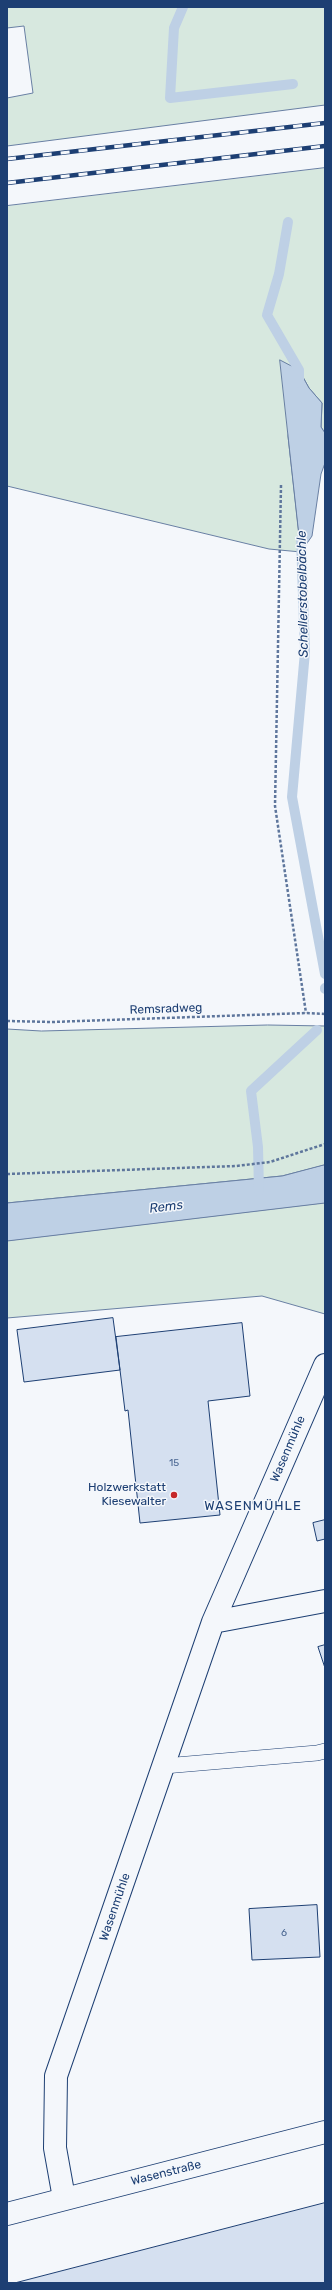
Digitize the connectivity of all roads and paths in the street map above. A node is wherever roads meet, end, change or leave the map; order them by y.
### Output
1 (281, 485) dead end
2 (306, 1013) junction
3 (325, 1014) edge
4 (7, 1021) edge
5 (325, 1144) edge
6 (7, 1174) edge
7 (325, 1365) edge
8 (325, 1601) edge
9 (213, 1622) junction
10 (325, 1751) edge
11 (164, 1766) junction
12 (325, 2132) edge
13 (64, 2198) junction
14 (7, 2214) edge

1 - 2 path
2 - 3 path, Remsradweg
2 - 4 path, Remsradweg
5 - 6 path
7 - 9 street, Wasenmühle
8 - 9 street
9 - 11 street, Wasenmühle
10 - 11 lane
11 - 13 street, Wasenmühle
12 - 13 street, Wasenstraße
13 - 14 street, Wasenstraße

